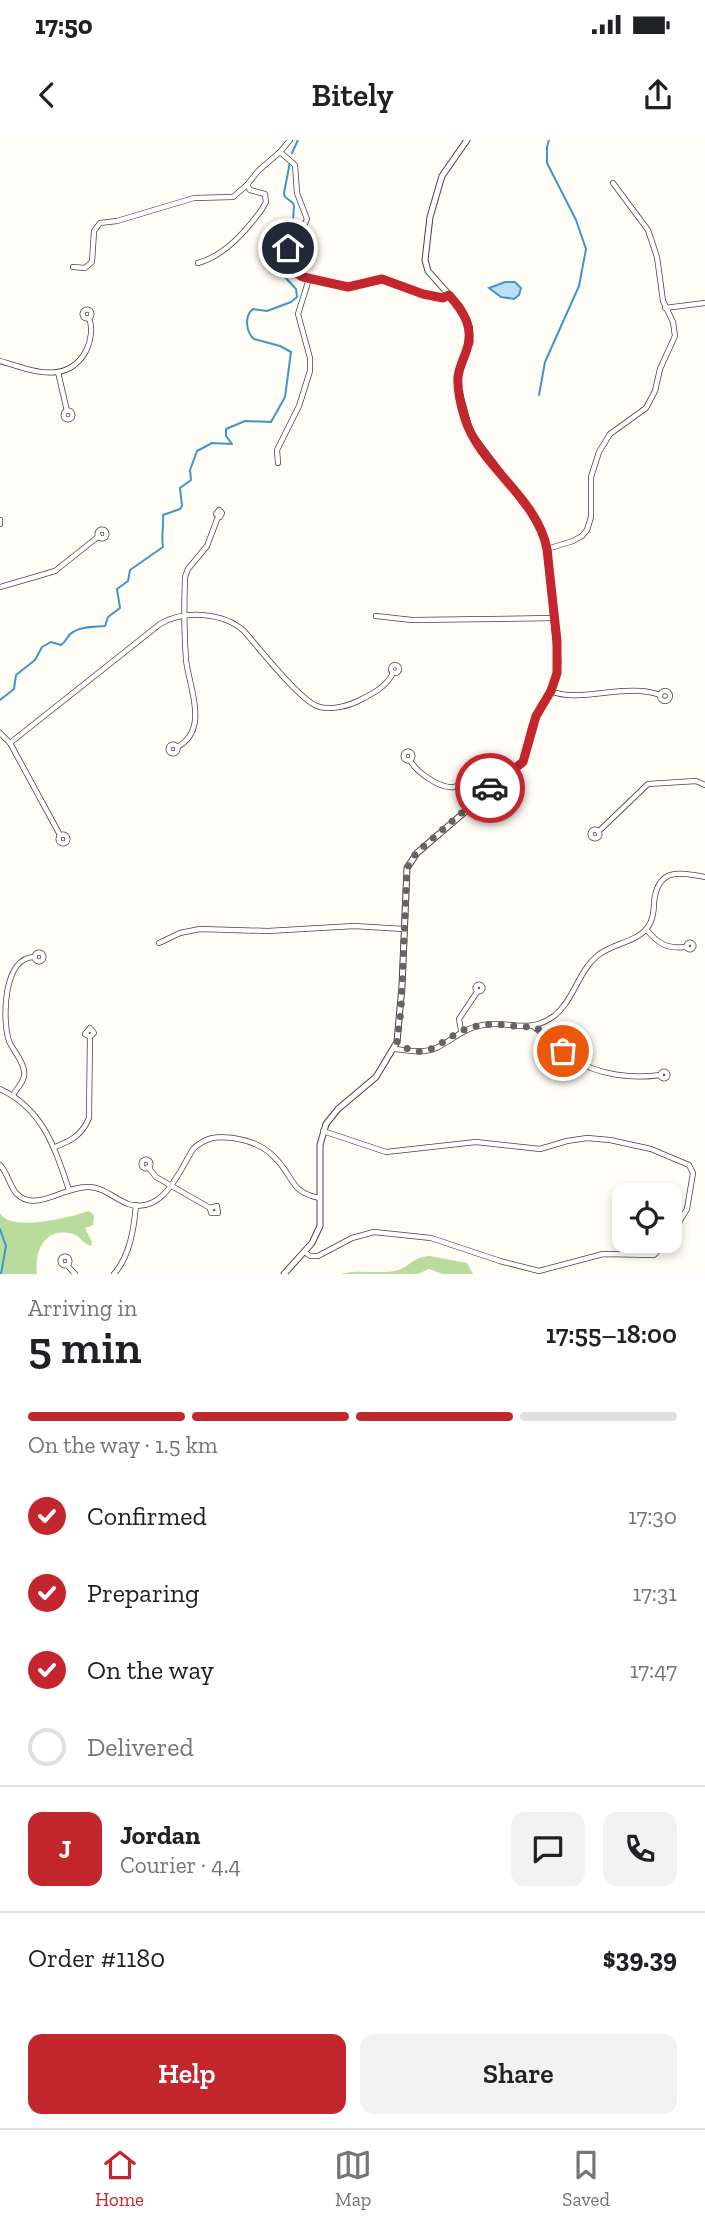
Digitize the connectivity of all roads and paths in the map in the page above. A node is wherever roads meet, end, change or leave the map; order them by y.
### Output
1 (290, 140) edge
2 (467, 140) edge
3 (280, 152) junction
4 (613, 183) dead end
5 (247, 185) junction
6 (198, 263) dead end
7 (73, 267) dead end
8 (309, 279) junction
9 (449, 295) junction
10 (705, 303) edge
11 (665, 308) junction
12 (89, 318) dead end
13 (0, 361) edge
14 (58, 372) junction
15 (67, 411) dead end
16 (278, 463) dead end
17 (218, 517) dead end
18 (99, 536) dead end
19 (547, 549) junction
20 (0, 587) edge
21 (376, 616) dead end
22 (185, 617) junction
23 (555, 618) junction
24 (393, 673) dead end
25 (551, 691) junction
26 (660, 695) dead end
27 (0, 733) edge
28 (10, 743) junction
29 (177, 747) dead end
30 (410, 761) dead end
31 (705, 785) edge
32 (489, 789) junction
33 (598, 832) dead end
34 (60, 835) dead end
35 (705, 877) edge
36 (404, 929) junction
37 (646, 929) junction
38 (159, 943) dead end
39 (686, 947) dead end
40 (35, 957) dead end
41 (477, 992) dead end
42 (534, 1027) junction
43 (461, 1031) junction
44 (90, 1037) dead end
45 (397, 1042) junction
46 (394, 1049) junction
47 (407, 1050) junction
48 (661, 1075) dead end
49 (0, 1089) edge
50 (13, 1095) junction
51 (323, 1131) junction
52 (55, 1147) junction
53 (0, 1165) edge
54 (148, 1167) dead end
55 (172, 1186) junction
56 (69, 1190) junction
57 (321, 1195) junction
58 (136, 1205) junction
59 (210, 1208) dead end
60 (682, 1217) edge
61 (305, 1252) junction
62 (656, 1253) edge
63 (67, 1265) dead end
64 (116, 1273) edge
65 (75, 1274) edge
66 (284, 1274) edge

1 - 3 street
2 - 9 street
3 - 5 street
3 - 8 street
4 - 11 street
5 - 6 street
5 - 7 street
8 - 9 street
8 - 16 street
9 - 19 street
10 - 11 street
11 - 19 street
12 - 14 street
13 - 14 street
14 - 15 street
17 - 22 street
18 - 20 street
19 - 23 street
21 - 23 street
22 - 24 street
22 - 28 street
22 - 29 street
23 - 25 street
25 - 26 street
25 - 32 street
27 - 28 street
28 - 34 street
30 - 32 street
31 - 33 street
32 - 36 street
35 - 37 street
36 - 38 street
36 - 45 street
37 - 39 street
37 - 42 street
40 - 50 street
41 - 43 street
42 - 43 street
42 - 48 street
43 - 47 street
44 - 52 street
45 - 46 street
45 - 47 street
46 - 47 street
46 - 51 street
49 - 50 street
50 - 52 street
51 - 57 street
51 - 60 street
52 - 56 street
53 - 56 street
54 - 55 street
55 - 57 street
55 - 58 street
55 - 59 street
56 - 58 street
57 - 61 street
58 - 64 street
61 - 62 street
61 - 66 street
63 - 65 street

